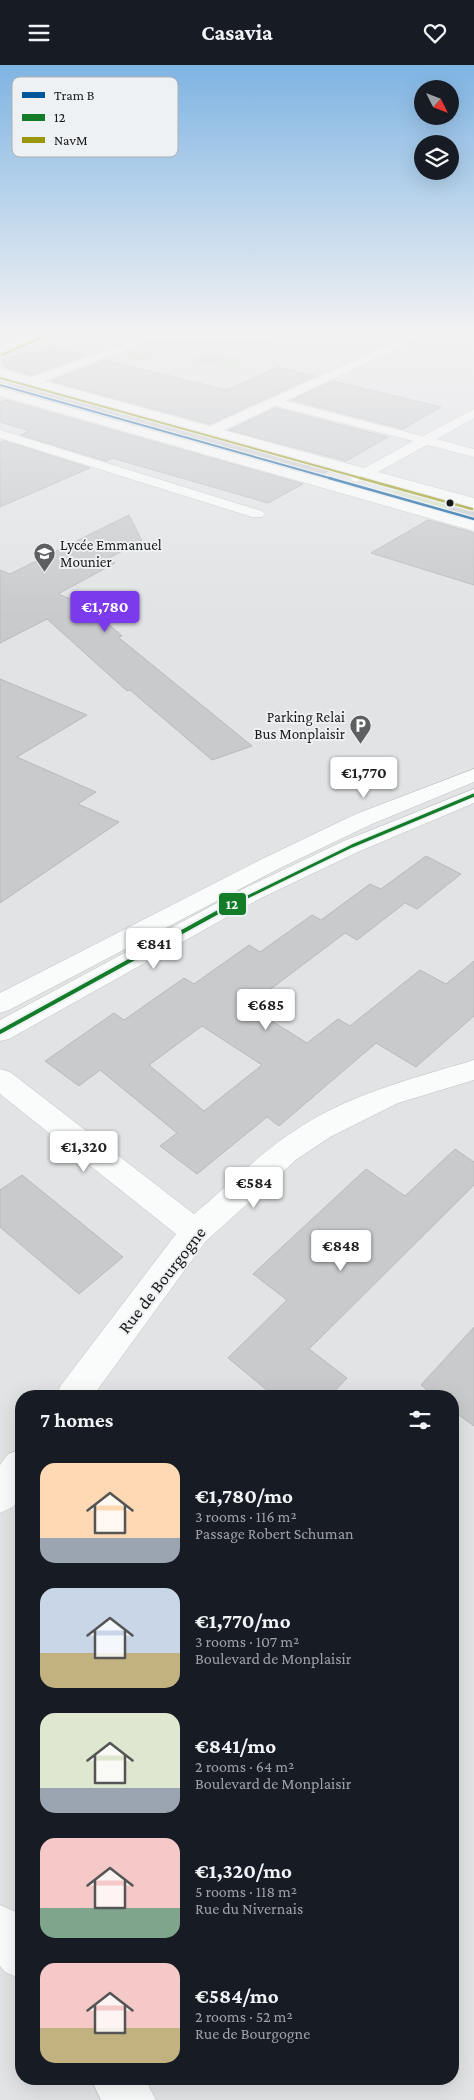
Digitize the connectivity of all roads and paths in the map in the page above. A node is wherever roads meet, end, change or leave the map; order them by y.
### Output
1 (121, 427) edge
2 (201, 427) edge
3 (218, 427) edge
4 (371, 427) edge
5 (450, 427) edge
6 (212, 430) junction
7 (0, 434) edge
8 (425, 441) junction
9 (474, 453) edge
10 (367, 473) junction
11 (338, 489) junction
12 (474, 503) edge
13 (257, 514) dead end
14 (474, 526) edge
15 (474, 775) edge
16 (474, 795) edge
17 (0, 1004) edge
18 (0, 1032) edge
19 (474, 1070) edge
20 (0, 1079) edge
21 (195, 1232) junction
22 (78, 1390) edge
23 (15, 1475) edge
24 (0, 1495) edge
25 (0, 1928) edge
26 (15, 1948) edge
27 (120, 2085) edge
28 (131, 2100) edge

1 - 11 street
2 - 6 street
3 - 6 street
4 - 8 street
5 - 8 street
6 - 10 street
7 - 13 street
8 - 9 street
8 - 10 street
10 - 11 street
10 - 12 street
11 - 14 street
15 - 17 street
16 - 18 street
19 - 21 street, Rue de Bourgogne
20 - 21 street
21 - 22 street, Rue de Bourgogne
23 - 24 street
25 - 26 street
27 - 28 street

